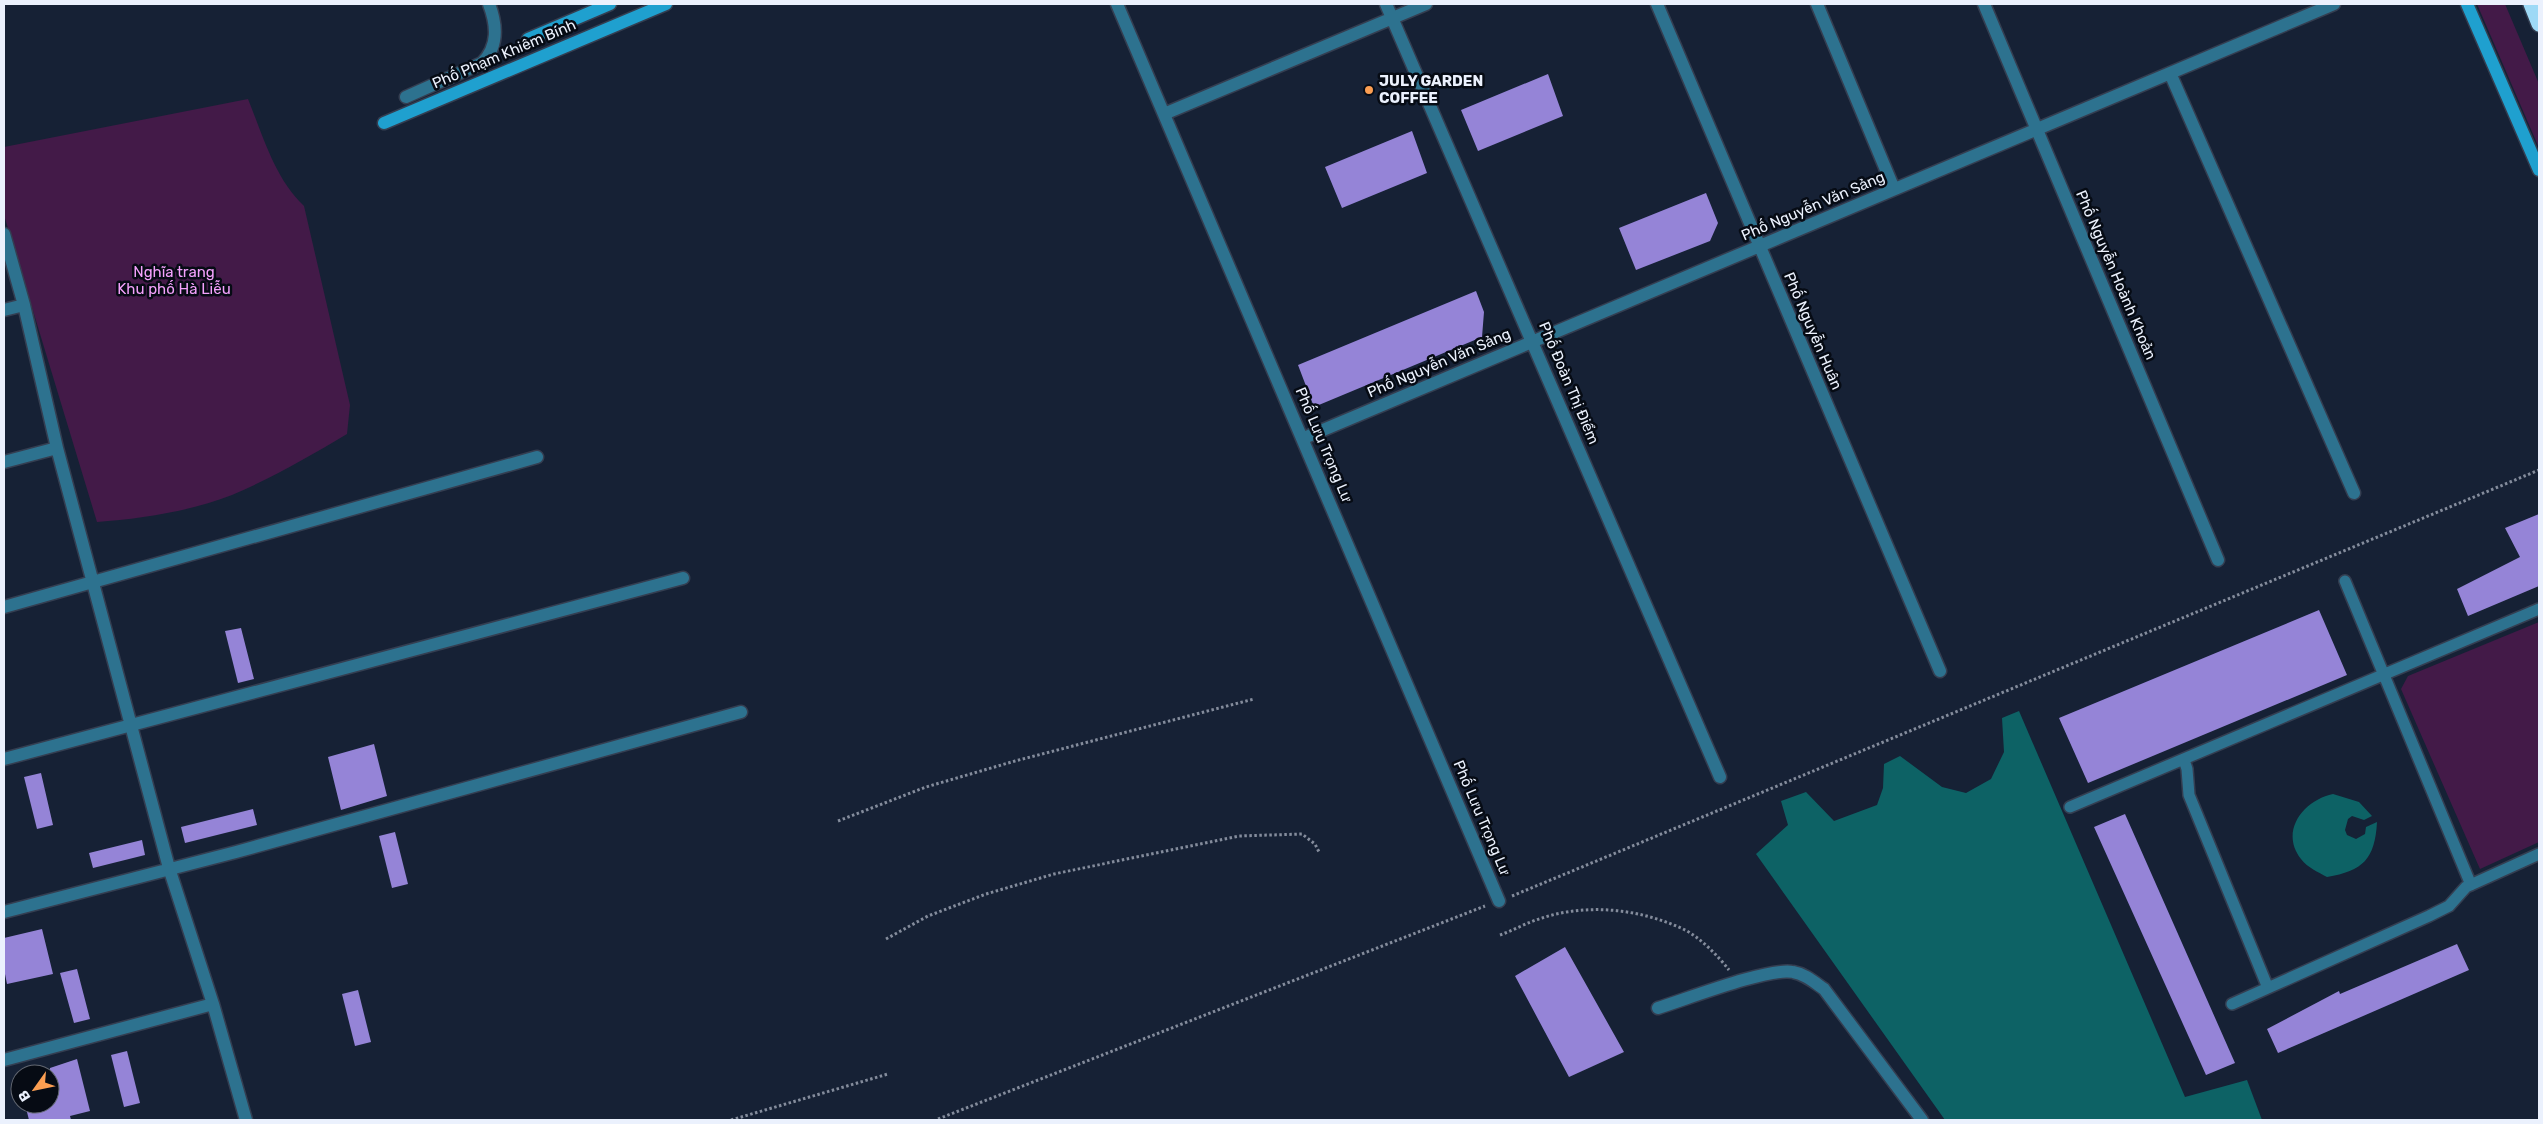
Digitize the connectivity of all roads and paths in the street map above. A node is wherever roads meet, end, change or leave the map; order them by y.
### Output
1 (489, 4) edge
2 (610, 4) edge
3 (666, 4) edge
4 (1117, 4) edge
5 (1386, 4) edge
6 (1426, 4) edge
7 (1657, 4) edge
8 (1816, 4) edge
9 (1984, 4) edge
10 (2334, 4) edge
11 (2467, 4) edge
12 (2531, 4) edge
13 (1392, 18) junction
14 (2539, 24) edge
15 (528, 39) dead end
16 (2170, 73) junction
17 (406, 97) dead end
18 (1164, 114) junction
19 (384, 122) dead end
20 (2037, 129) junction
21 (2539, 170) edge
22 (1894, 189) junction
23 (4, 234) edge
24 (1759, 246) junction
25 (24, 305) junction
26 (4, 310) edge
27 (1533, 341) junction
28 (1304, 438) junction
29 (57, 448) junction
30 (537, 457) dead end
31 (4, 462) edge
32 (2539, 470) edge
33 (2354, 493) dead end
34 (2218, 560) dead end
35 (683, 578) dead end
36 (2345, 580) dead end
37 (92, 582) junction
38 (4, 606) edge
39 (2539, 609) edge
40 (1940, 671) dead end
41 (2384, 675) junction
42 (1254, 699) dead end
43 (741, 712) dead end
44 (130, 725) junction
45 (4, 759) edge
46 (2184, 760) junction
47 (1720, 776) dead end
48 (2070, 807) dead end
49 (838, 821) dead end
50 (1319, 852) dead end
51 (2539, 854) edge
52 (169, 868) junction
53 (2471, 884) junction
54 (1499, 901) junction
55 (4, 912) edge
56 (1500, 936) dead end
57 (886, 939) dead end
58 (1738, 983) junction
59 (2268, 988) junction
60 (213, 1004) junction
61 (2232, 1004) dead end
62 (1658, 1008) dead end
63 (4, 1060) edge
64 (888, 1074) dead end
65 (938, 1119) edge
66 (246, 1120) edge
67 (731, 1120) edge
68 (1922, 1120) edge

1 - 17 street
2 - 15 street, Phố Phạm Khiêm Bính
3 - 19 street, Phố Phạm Khiêm Bính
4 - 18 street, Phố Lưu Trọng Lư
5 - 13 street, Phố Đoàn Thị Điểm
6 - 13 street
7 - 24 street, Phố Nguyễn Huân
8 - 22 street
9 - 20 street, Phố Nguyễn Hoành Khoản
10 - 16 street, Phố Nguyễn Văn Sảng
11 - 21 street
12 - 14 highway
13 - 18 street
13 - 27 street, Phố Đoàn Thị Điểm
16 - 20 street, Phố Nguyễn Văn Sảng
16 - 33 street
18 - 28 street, Phố Lưu Trọng Lư
20 - 22 street, Phố Nguyễn Văn Sảng
20 - 34 street, Phố Nguyễn Hoành Khoản
22 - 24 street, Phố Nguyễn Văn Sảng
23 - 25 street
24 - 27 street, Phố Nguyễn Văn Sảng
24 - 40 street, Phố Nguyễn Huân
25 - 26 street
25 - 29 street
27 - 28 street, Phố Nguyễn Văn Sảng
27 - 47 street, Phố Đoàn Thị Điểm
28 - 54 street, Phố Lưu Trọng Lư
29 - 31 street
29 - 37 street
30 - 37 street
32 - 54 path
35 - 44 street
36 - 41 lane
37 - 38 street
37 - 44 street
39 - 41 lane
41 - 46 lane
41 - 53 lane
42 - 49 path
43 - 52 street
44 - 45 street
44 - 52 street
46 - 48 lane
46 - 59 lane
50 - 57 path
51 - 53 lane
52 - 55 street
52 - 60 street
53 - 59 lane
54 - 65 path
56 - 58 path
58 - 62 street
58 - 68 street
59 - 61 lane
60 - 63 street
60 - 66 street
64 - 67 path

